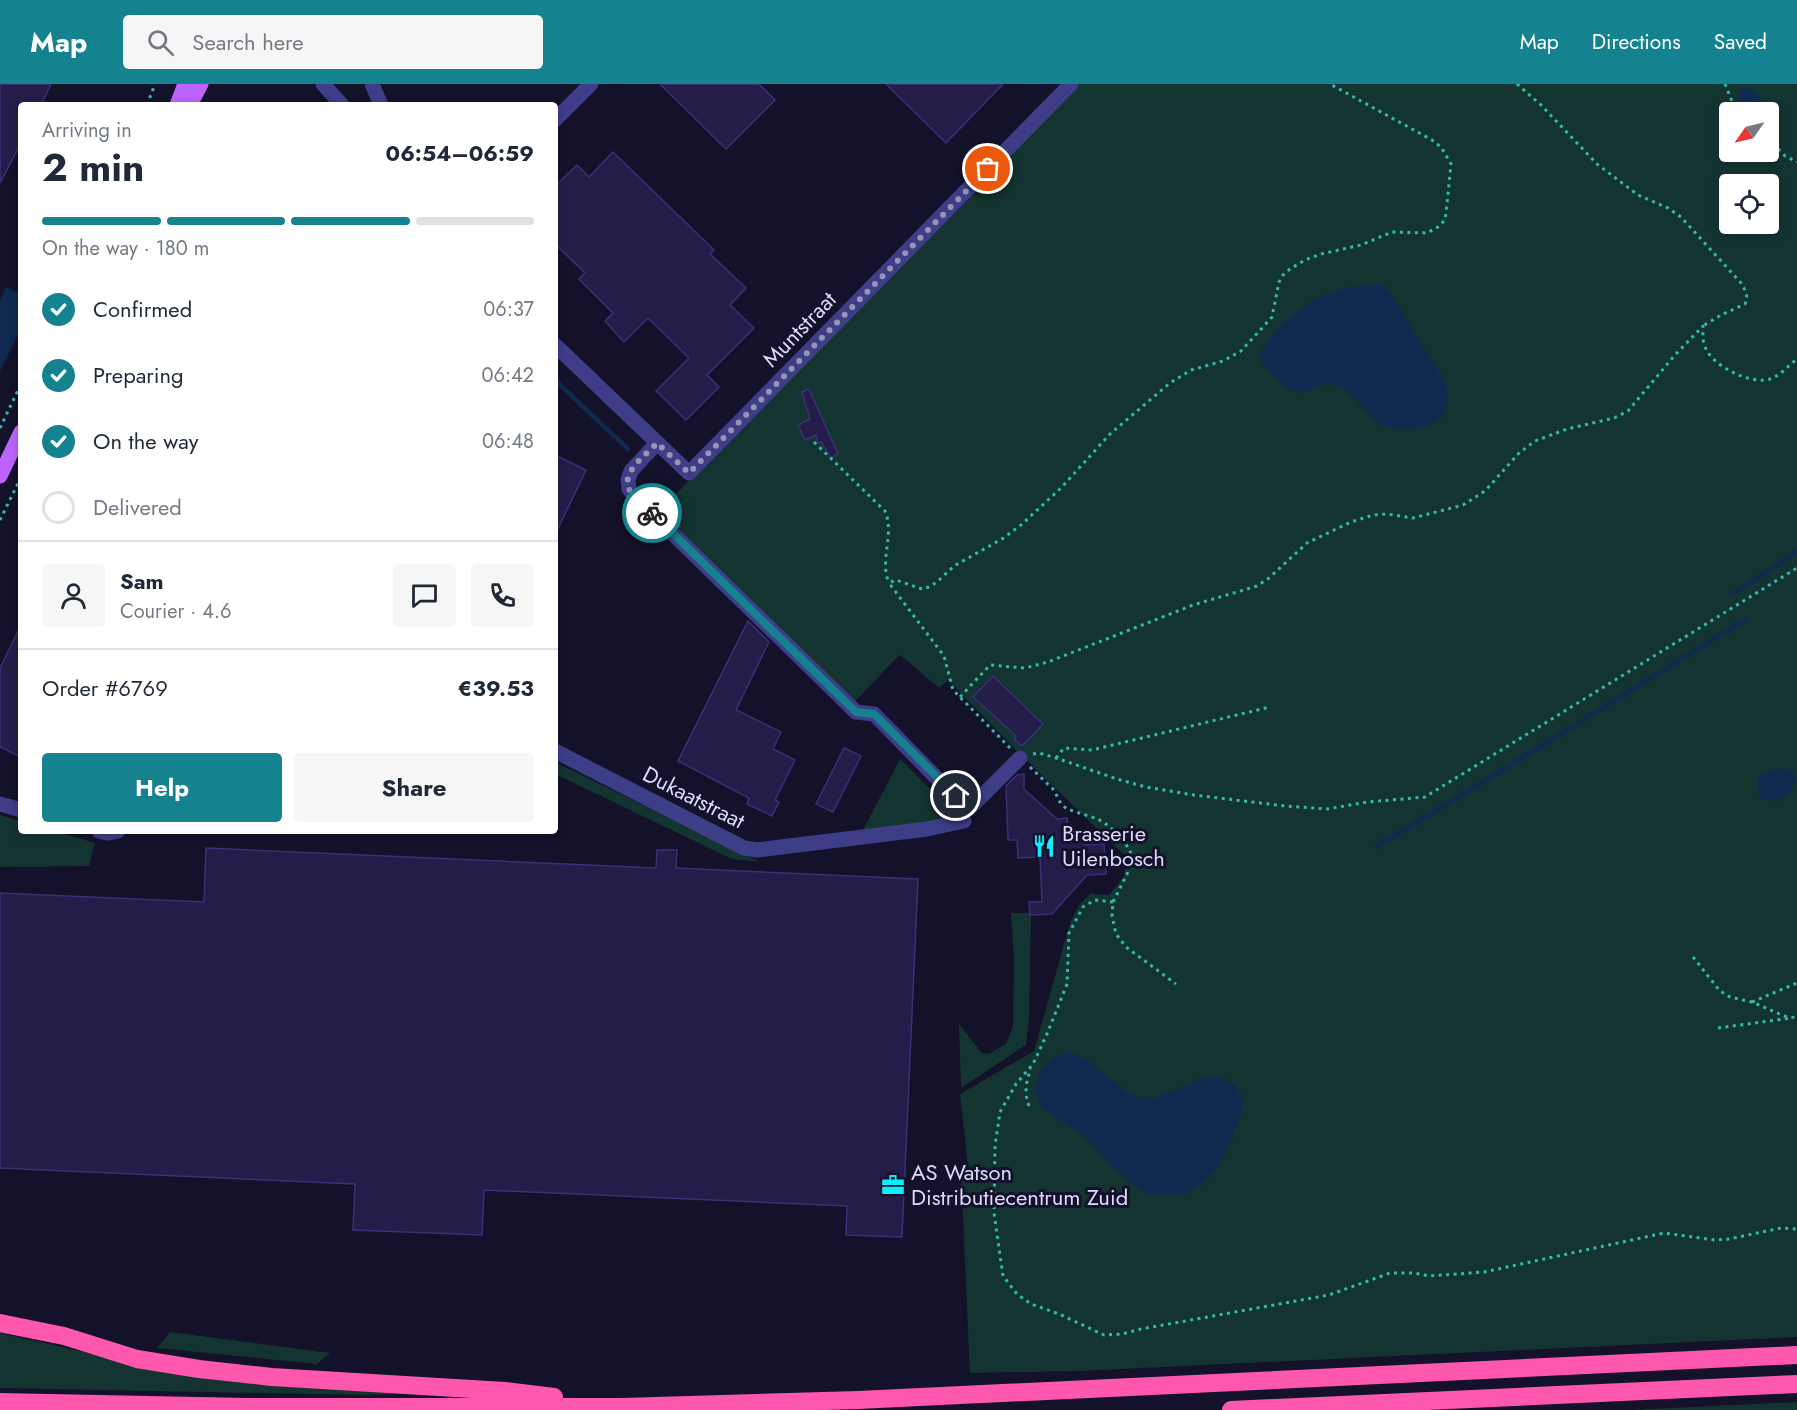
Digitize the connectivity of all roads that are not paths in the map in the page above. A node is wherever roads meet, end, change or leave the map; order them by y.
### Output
1 (185, 84) edge
2 (201, 84) edge
3 (372, 84) edge
4 (591, 84) edge
5 (1071, 84) edge
6 (322, 85) edge
7 (178, 102) edge
8 (192, 102) edge
9 (339, 102) edge
10 (380, 102) edge
11 (558, 117) edge
12 (558, 348) edge
13 (18, 438) edge
14 (657, 443) junction
15 (0, 476) edge
16 (558, 753) edge
17 (1020, 758) road end
18 (0, 804) edge
19 (18, 809) edge
20 (964, 821) dead end
21 (0, 1323) edge
22 (1797, 1355) edge
23 (1797, 1384) edge
24 (0, 1402) edge
25 (622, 1407) junction
26 (1231, 1410) edge

1 - 7 main road
2 - 8 main road
3 - 10 street
4 - 11 street
5 - 14 street, Muntstraat
6 - 9 street
12 - 14 street, Muntstraat
13 - 15 main road
14 - 17 street
16 - 20 street, Dukaatstraat
18 - 19 street
21 - 25 highway
22 - 25 highway
23 - 26 highway
24 - 25 highway

